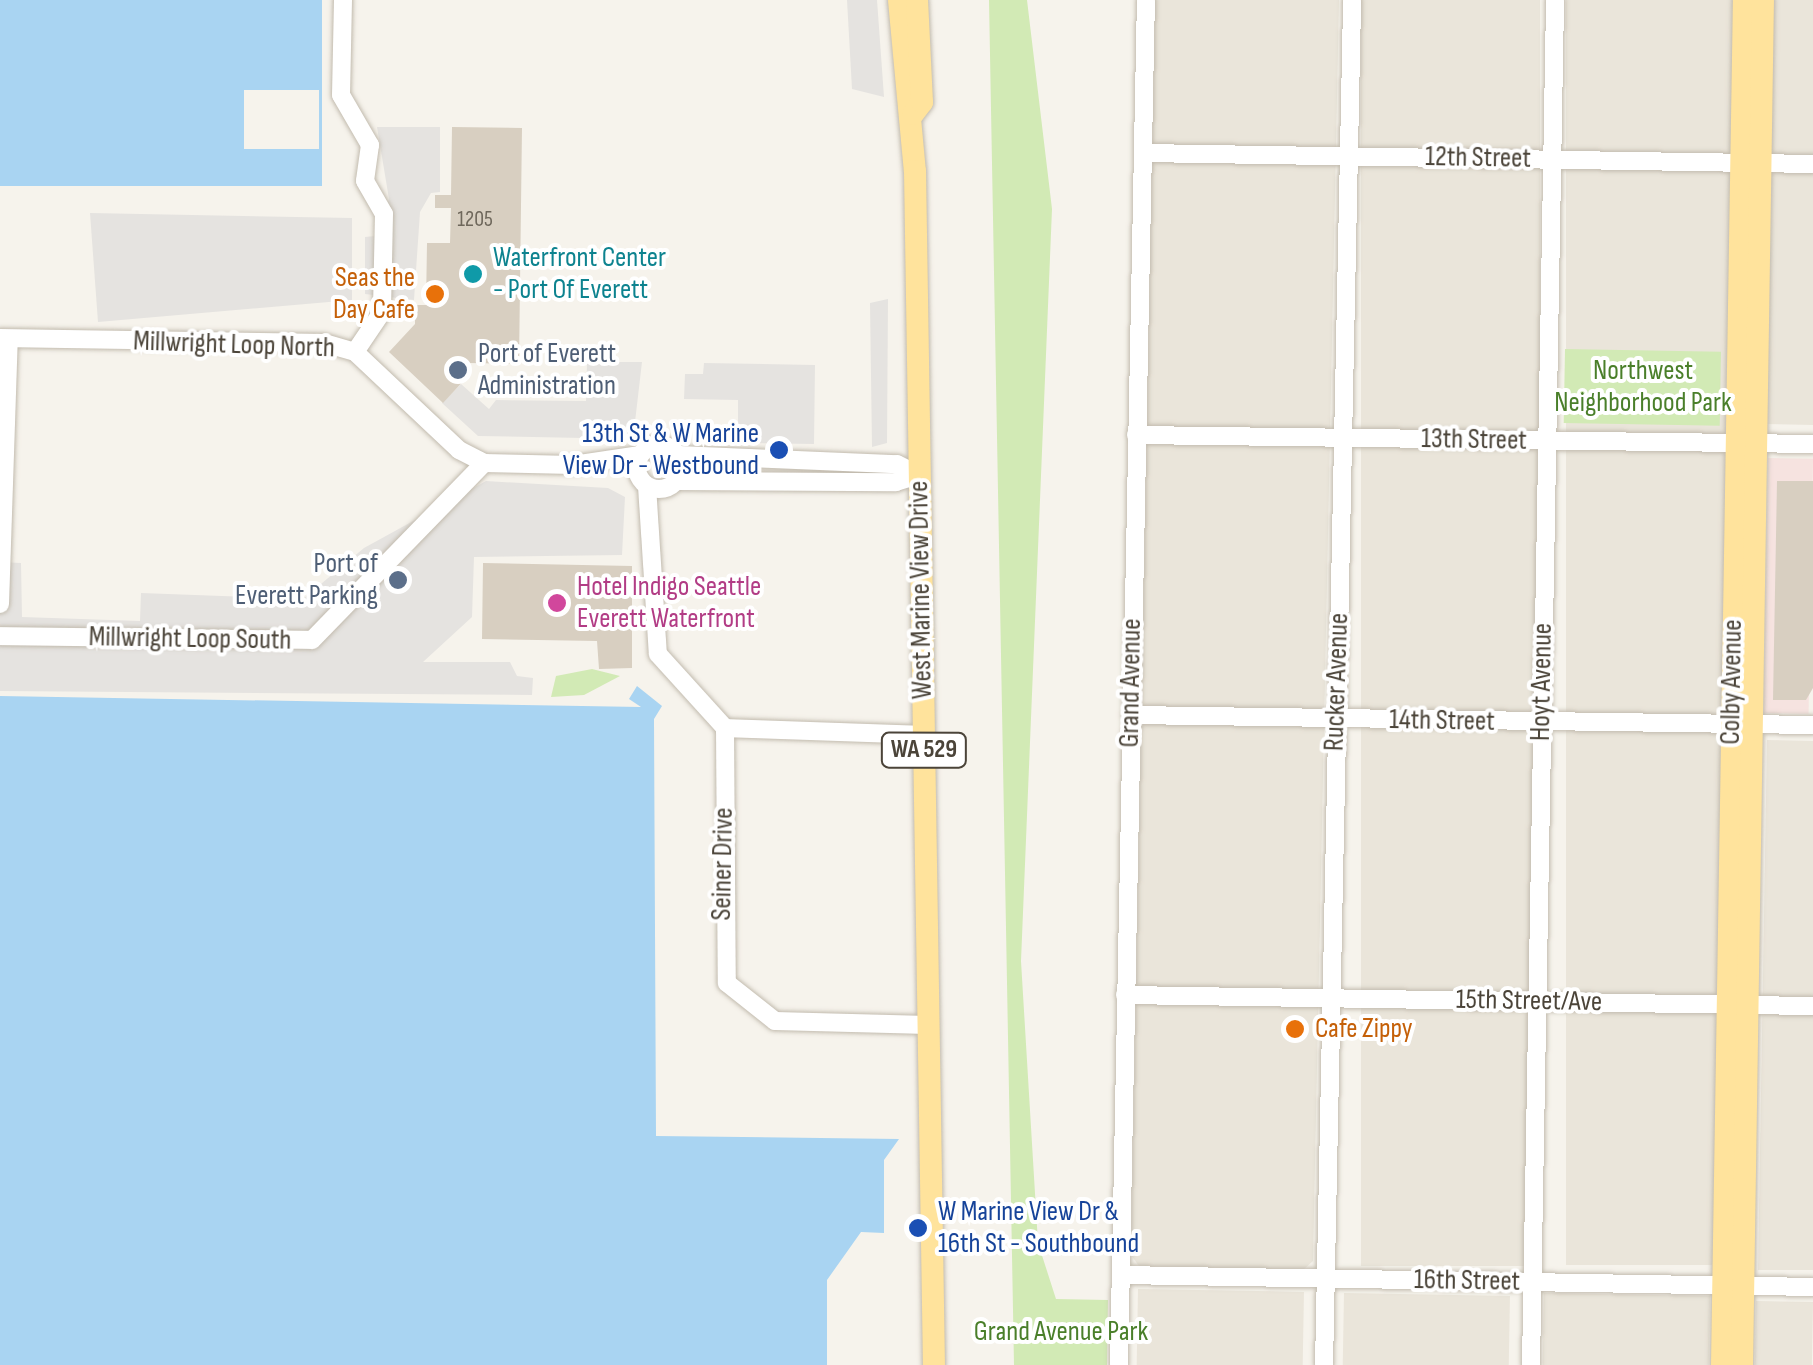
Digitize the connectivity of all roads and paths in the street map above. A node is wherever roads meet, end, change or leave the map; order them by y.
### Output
1 (343, 0) edge
2 (899, 0) edge
3 (917, 0) edge
4 (1146, 0) edge
5 (1352, 0) edge
6 (1555, 0) edge
7 (1744, 0) edge
8 (1764, 0) edge
9 (913, 114) junction
10 (1143, 153) junction
11 (1350, 157) junction
12 (1552, 160) junction
13 (1751, 163) junction
14 (1813, 164) edge
15 (5, 338) edge
16 (356, 352) junction
17 (1136, 435) junction
18 (1343, 438) junction
19 (1546, 441) junction
20 (1746, 443) junction
21 (1813, 444) edge
22 (640, 455) junction
23 (678, 456) junction
24 (484, 463) junction
25 (573, 466) junction
26 (920, 475) junction
27 (643, 482) junction
28 (673, 484) junction
29 (654, 554) junction
30 (0, 604) edge
31 (0, 636) edge
32 (1130, 715) junction
33 (1336, 719) junction
34 (1542, 723) junction
35 (1741, 724) junction
36 (1813, 725) edge
37 (725, 728) junction
38 (924, 735) junction
39 (1125, 995) junction
40 (1329, 998) junction
41 (1538, 1002) junction
42 (1737, 1005) junction
43 (1813, 1006) edge
44 (928, 1024) junction
45 (1121, 1275) junction
46 (1325, 1278) junction
47 (1533, 1282) junction
48 (1733, 1286) junction
49 (1813, 1287) edge
50 (934, 1365) edge
51 (1119, 1365) edge
52 (1324, 1365) edge
53 (1532, 1365) edge
54 (1722, 1365) edge
55 (1742, 1365) edge

1 - 16 street
2 - 9 main road, West Marine View Drive / WA 529
3 - 9 main road, West Marine View Drive / WA 529
4 - 10 street, Grand Avenue
5 - 11 street, Rucker Avenue
6 - 12 street, Hoyt Avenue
7 - 13 main road, Colby Avenue
8 - 13 main road, Colby Avenue
9 - 26 main road, West Marine View Drive / WA 529
10 - 11 street, 12th Street
10 - 17 street, Grand Avenue
11 - 12 street, 12th Street
11 - 18 street, Rucker Avenue
12 - 13 street, 12th Street
12 - 19 street, Hoyt Avenue
13 - 14 street, 12th Street
13 - 20 main road, Colby Avenue
15 - 16 street, Millwright Loop North
15 - 30 street
16 - 24 street, Millwright Loop North
17 - 18 street, 13th Street
17 - 32 street, Grand Avenue
18 - 19 street, 13th Street
18 - 33 street, Rucker Avenue
19 - 20 street, 13th Street
19 - 34 street, Hoyt Avenue
20 - 21 street, 13th Street
20 - 35 main road, Colby Avenue
22 - 23 street
22 - 25 street
22 - 27 street
23 - 26 street
23 - 28 street
24 - 25 street
24 - 31 street, Millwright Loop South
25 - 27 street
26 - 28 street
26 - 38 main road, West Marine View Drive / WA 529
27 - 28 street
27 - 29 street
28 - 29 street
29 - 37 street
32 - 33 street, 14th Street
32 - 39 street, Grand Avenue
33 - 34 street, 14th Street
33 - 40 street, Rucker Avenue
34 - 35 street, 14th Street
34 - 41 street, Hoyt Avenue
35 - 36 street, 14th Street
35 - 42 main road, Colby Avenue
37 - 38 street
37 - 44 street, Seiner Drive
38 - 44 main road, West Marine View Drive / WA 529
39 - 40 street, 15th Street/Ave
39 - 45 street, Grand Avenue
40 - 41 street, 15th Street/Ave
40 - 46 street, Rucker Avenue
41 - 42 street, 15th Street/Ave
41 - 47 street, Hoyt Avenue
42 - 43 street, 15th Street/Ave
42 - 48 main road, Colby Avenue
44 - 50 main road, West Marine View Drive / WA 529
45 - 46 street, 16th Street
45 - 51 street, Grand Avenue
46 - 47 street, 16th Street
46 - 52 street, Rucker Avenue
47 - 48 street, 16th Street
47 - 53 street, Hoyt Avenue
48 - 49 street, 16th Street
48 - 54 main road, Colby Avenue
48 - 55 main road, Colby Avenue

